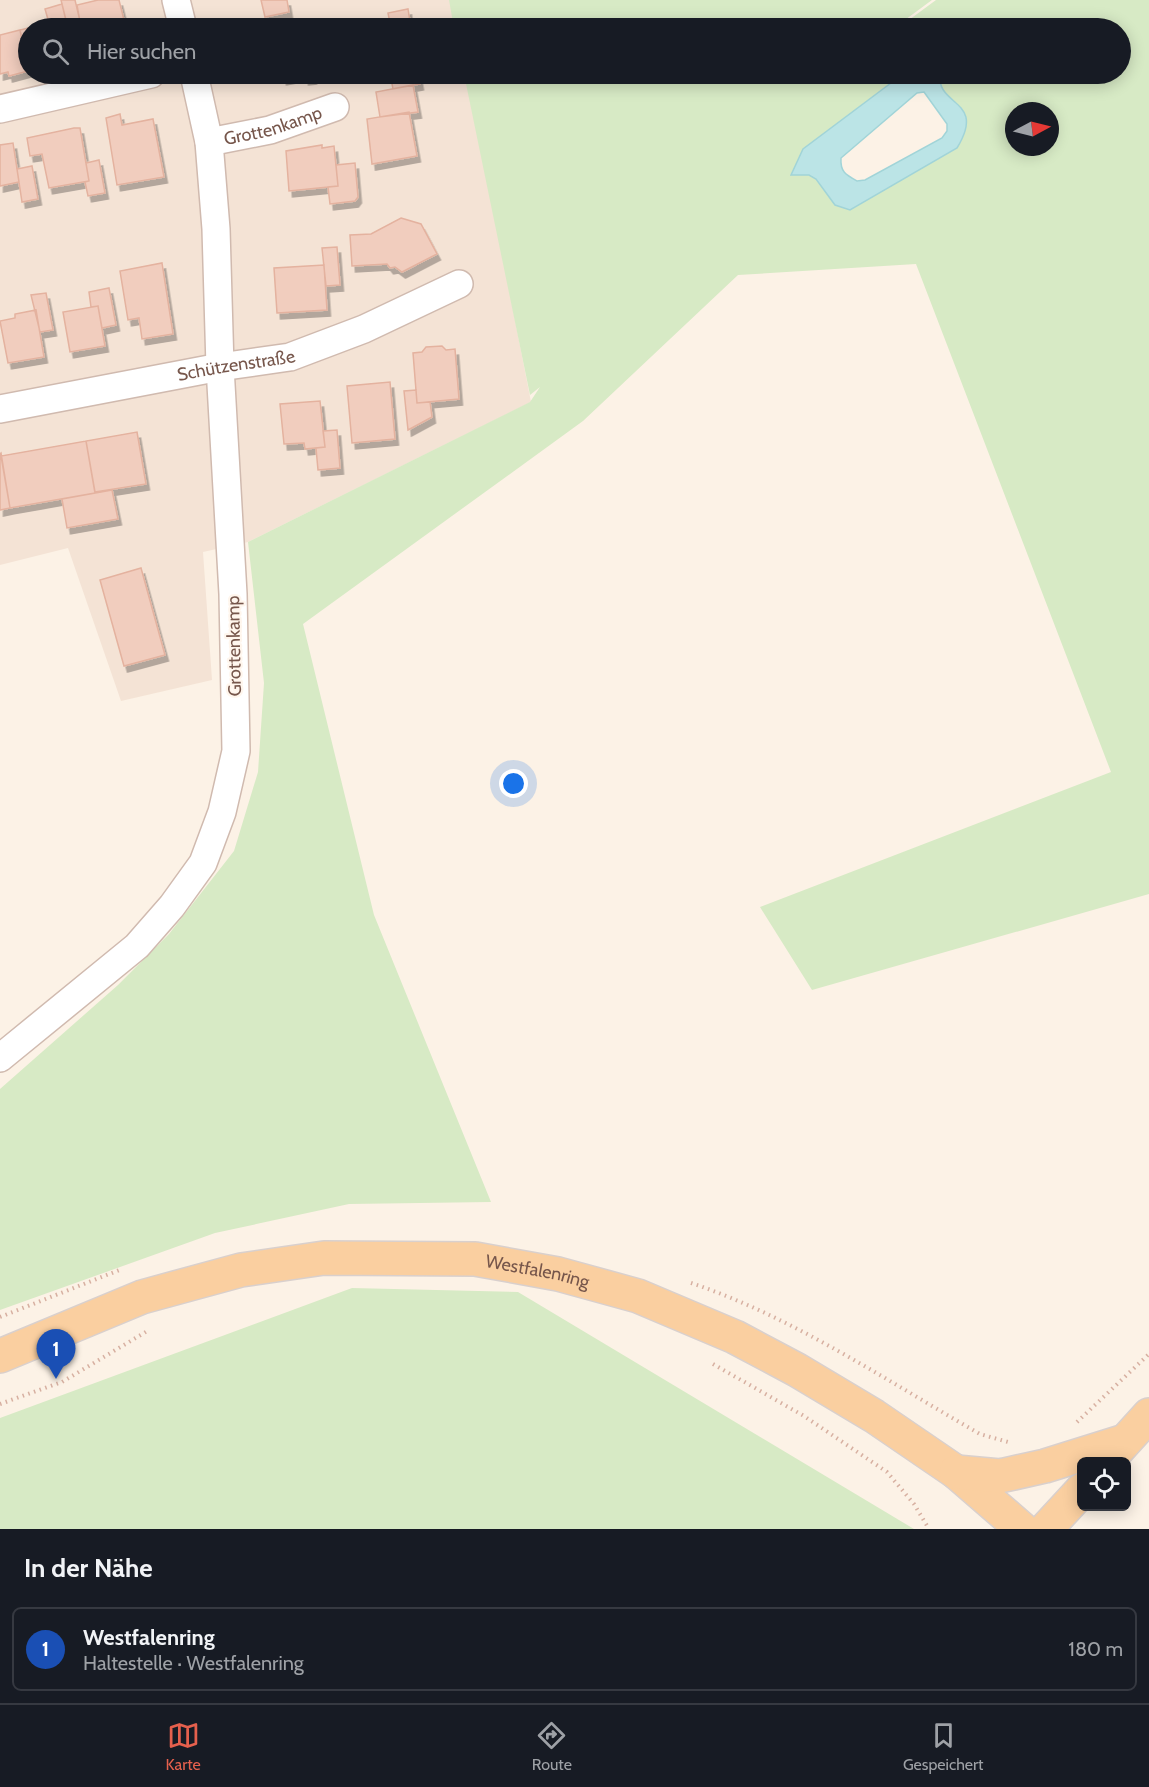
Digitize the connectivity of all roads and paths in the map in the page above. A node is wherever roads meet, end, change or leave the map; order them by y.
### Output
1 (176, 0) edge
2 (180, 18) edge
3 (108, 84) edge
4 (196, 84) edge
5 (335, 107) dead end
6 (0, 109) edge
7 (209, 141) junction
8 (459, 284) dead end
9 (220, 367) junction
10 (0, 409) edge
11 (0, 1058) edge
12 (158, 1327) dead end
13 (1149, 1354) edge
14 (0, 1356) edge
15 (705, 1360) dead end
16 (0, 1404) edge
17 (1149, 1415) edge
18 (1072, 1426) dead end
19 (1116, 1451) edge
20 (956, 1472) junction
21 (1077, 1495) edge
22 (928, 1528) edge
23 (1022, 1529) edge
24 (1046, 1529) edge

1 - 2 street
3 - 6 street
4 - 7 street, Grottenkamp
5 - 7 street, Grottenkamp
7 - 9 street, Grottenkamp
8 - 9 street, Schützenstraße
9 - 10 street, Schützenstraße
9 - 11 street, Grottenkamp
12 - 16 path
13 - 18 path
14 - 20 main road, Westfalenring
15 - 22 path
17 - 19 main road
19 - 20 main road
20 - 23 main road, Westfalenring
21 - 24 main road

